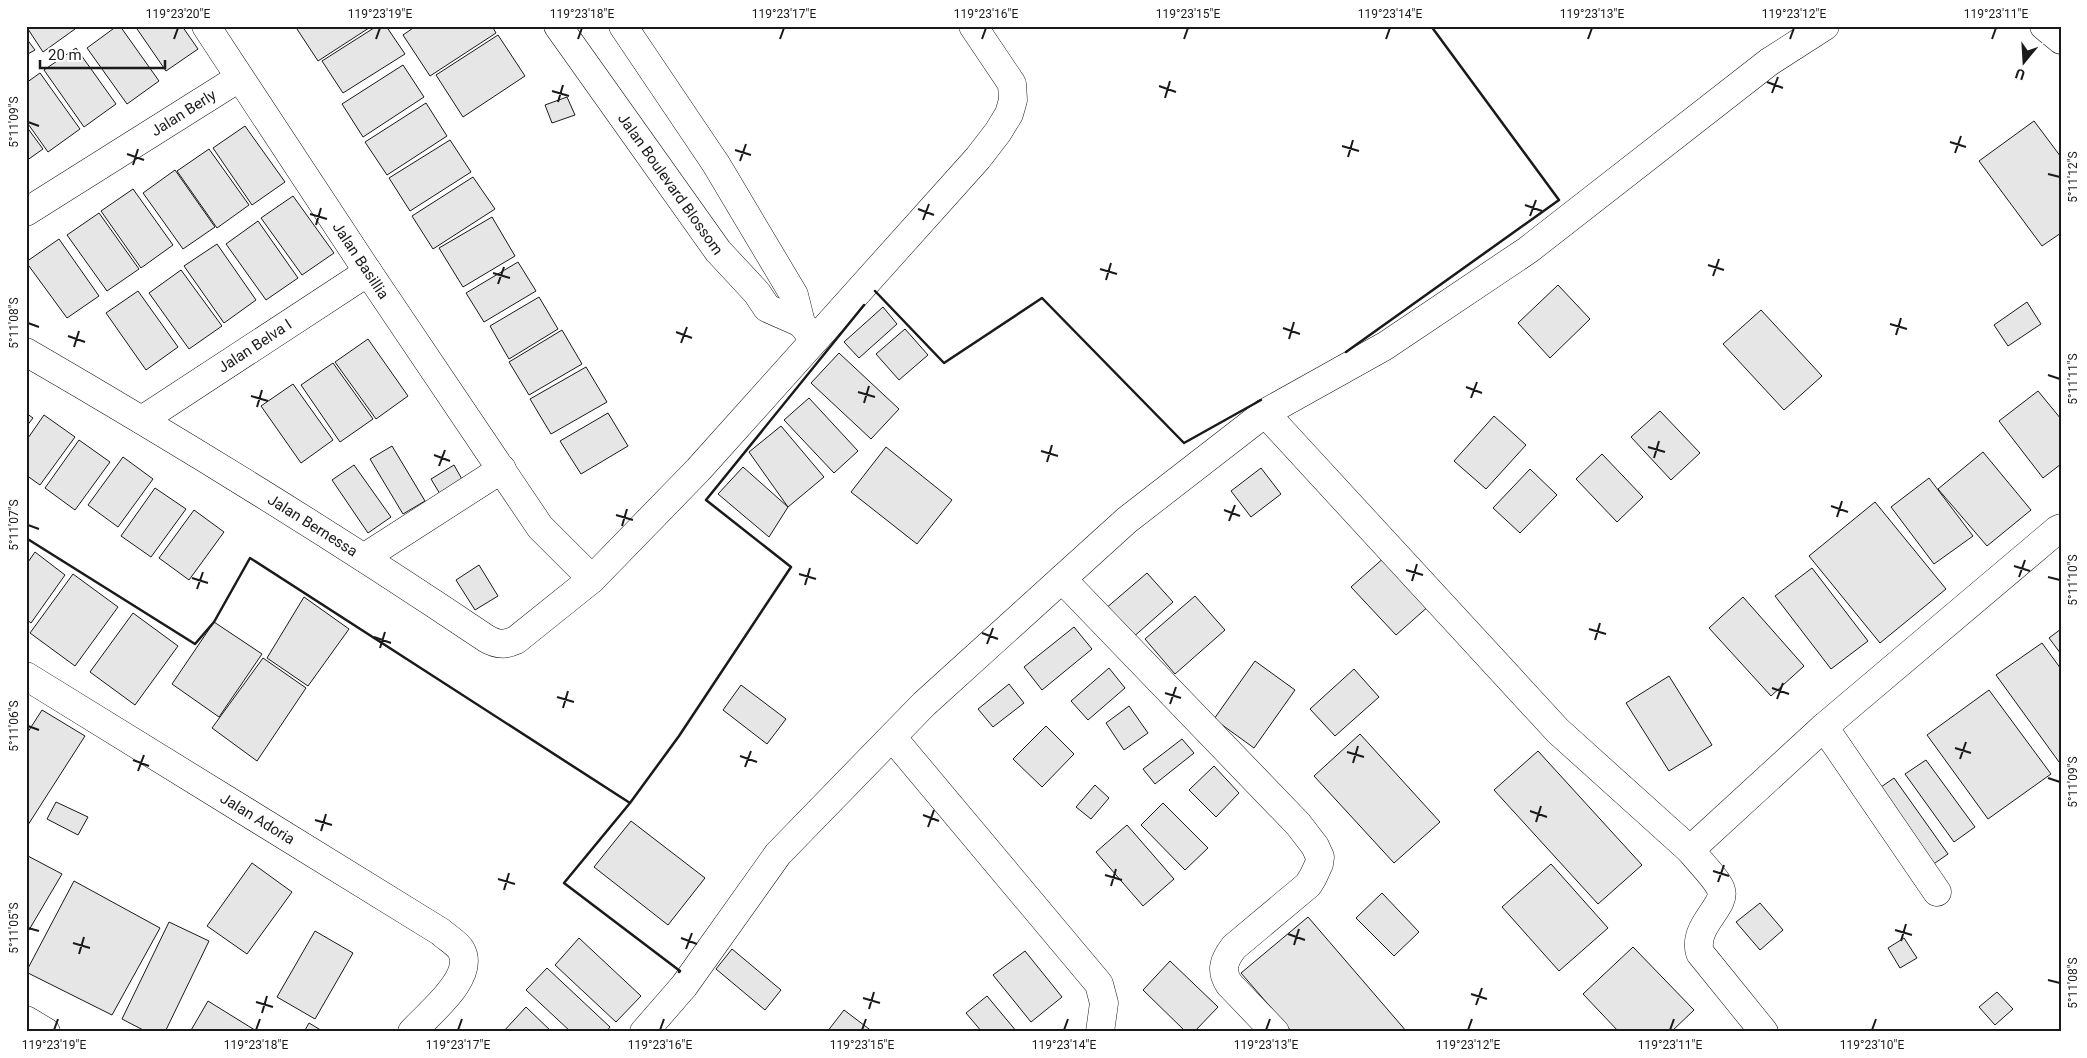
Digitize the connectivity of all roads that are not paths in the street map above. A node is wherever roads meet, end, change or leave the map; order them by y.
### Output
1 (206, 26) edge
2 (623, 26) edge
3 (974, 26) edge
4 (1825, 26) edge
5 (2044, 26) edge
6 (566, 28) edge
7 (2061, 40) edge
8 (239, 78) junction
9 (26, 212) edge
10 (368, 272) junction
11 (808, 332) junction
12 (26, 352) edge
13 (1265, 413) junction
14 (142, 420) junction
15 (502, 469) junction
16 (2061, 528) edge
17 (366, 557) junction
18 (1062, 579) junction
19 (592, 580) junction
20 (26, 676) edge
21 (1824, 728) junction
22 (892, 737) junction
23 (1690, 850) junction
24 (1936, 892) dead end
25 (26, 1020) edge
26 (46, 1032) edge
27 (412, 1032) edge
28 (644, 1032) edge
29 (1100, 1032) edge
30 (1275, 1032) edge
31 (1764, 1032) edge

1 - 8 street, Jalan Basillia
2 - 11 street
3 - 11 street, Jalan Bernessa
4 - 13 street
5 - 7 street
6 - 11 street, Jalan Boulevard Blossom
8 - 9 street, Jalan Berly
8 - 10 street, Jalan Basillia
10 - 14 street, Jalan Belva I
10 - 15 street, Jalan Basillia
11 - 19 street, Jalan Bernessa
12 - 14 street, Jalan Bernessa
13 - 18 street
13 - 23 street
14 - 17 street, Jalan Bernessa
15 - 17 street
15 - 19 street, Jalan Basillia
16 - 21 street
17 - 19 street, Jalan Bernessa
18 - 22 street
18 - 30 street
20 - 27 street, Jalan Adoria
21 - 23 street
21 - 24 street
22 - 28 street
22 - 29 street
23 - 31 street
25 - 26 street

